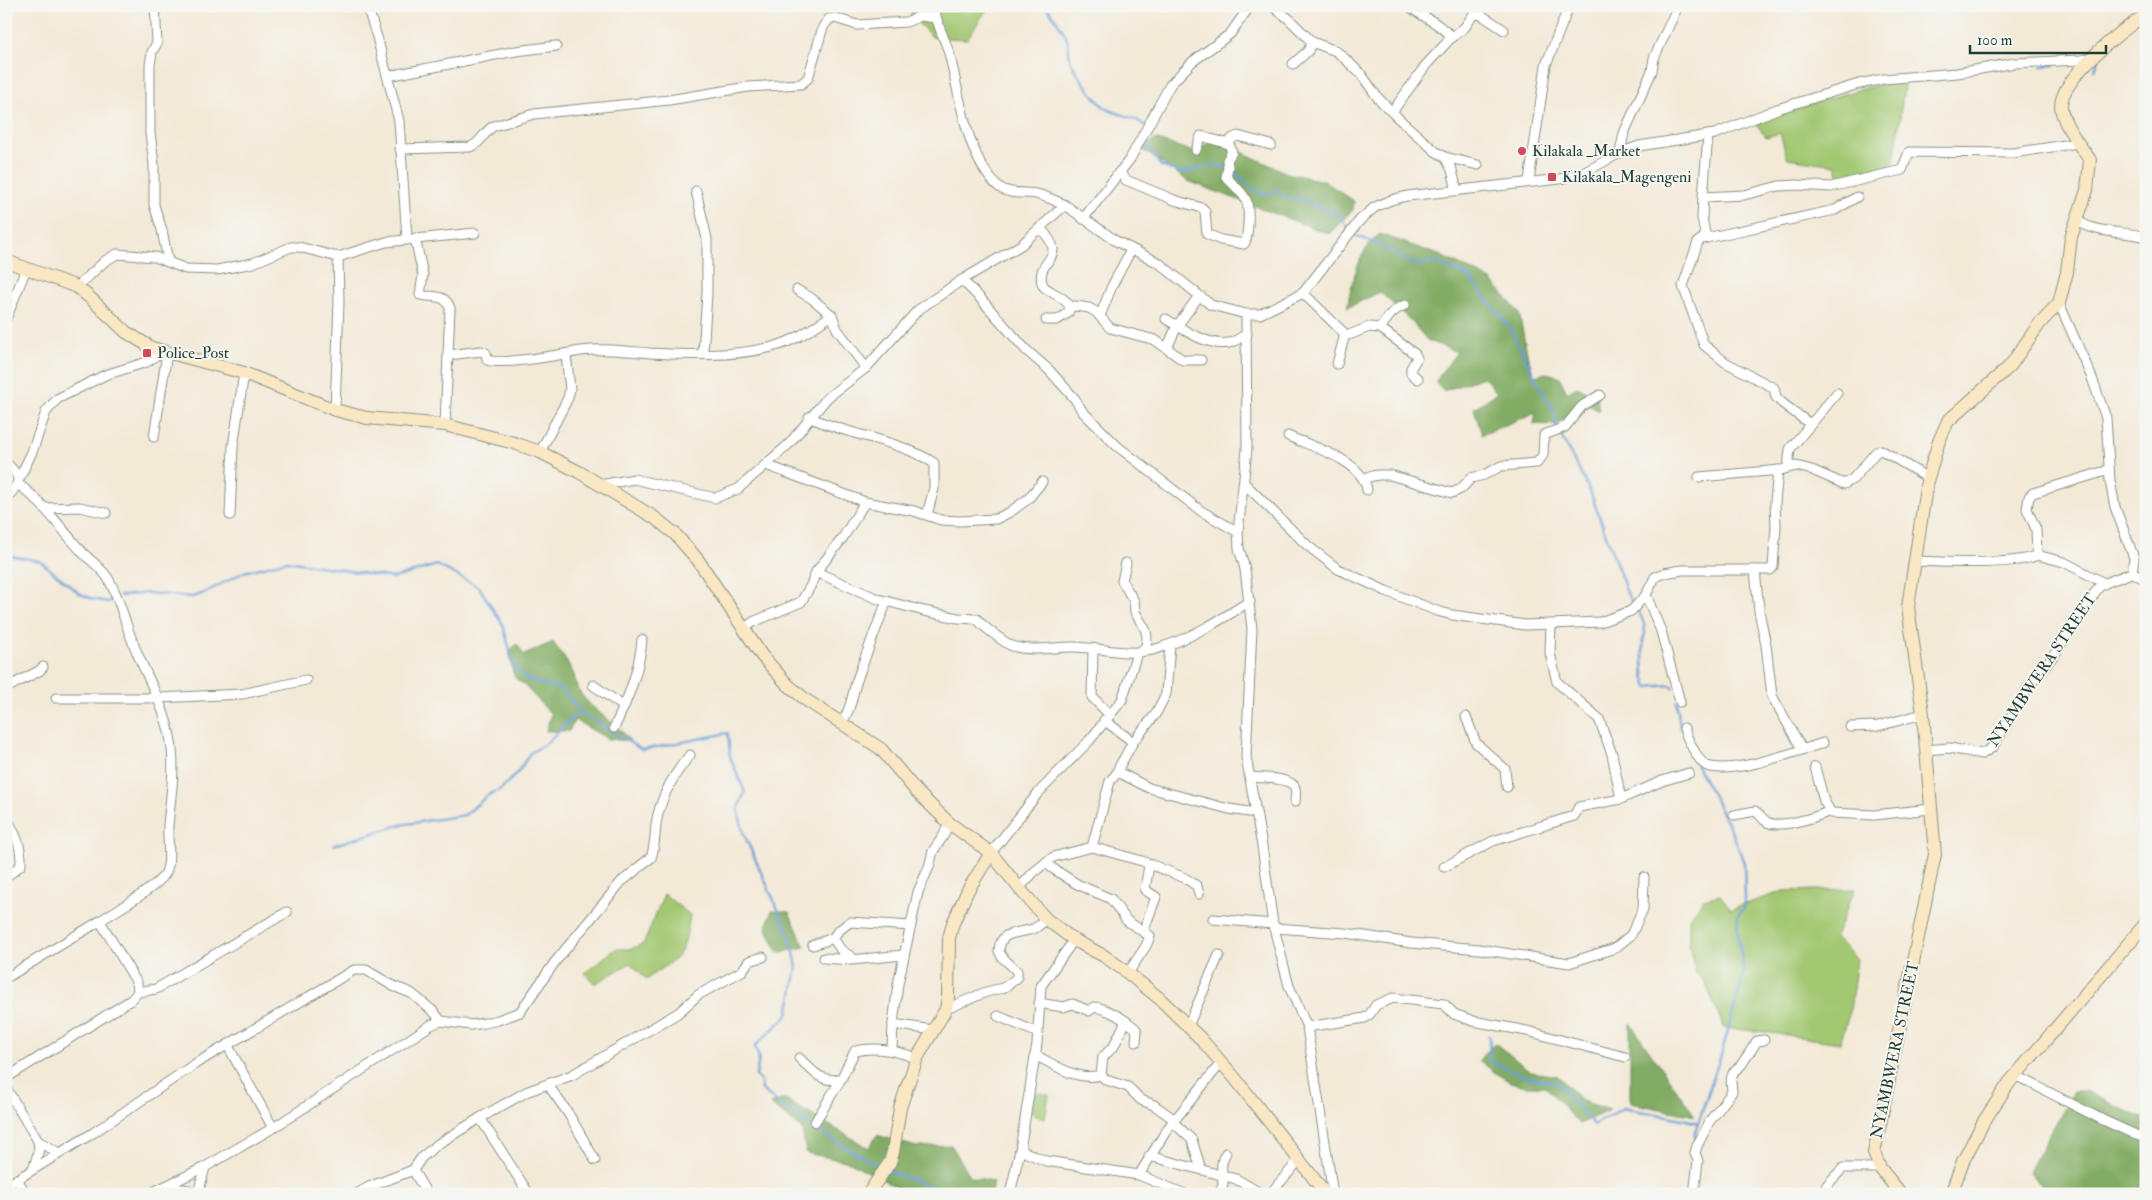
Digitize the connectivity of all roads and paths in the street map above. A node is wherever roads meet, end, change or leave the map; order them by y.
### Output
1 (155, 6) edge
2 (367, 6) edge
3 (934, 6) edge
4 (1250, 6) edge
5 (1272, 6) edge
6 (1408, 6) edge
7 (1569, 6) edge
8 (1678, 6) edge
9 (2146, 15) edge
10 (935, 18) junction
11 (1504, 30) dead end
12 (1453, 37) junction
13 (1312, 42) junction
14 (556, 46) dead end
15 (2095, 57) junction
16 (1293, 64) dead end
17 (388, 76) junction
18 (1392, 112) junction
19 (1708, 135) junction
20 (1228, 143) junction
21 (2078, 143) junction
22 (1271, 145) dead end
23 (400, 149) junction
24 (1196, 150) dead end
25 (1620, 153) junction
26 (1445, 158) junction
27 (1478, 165) dead end
28 (1120, 172) junction
29 (1529, 181) junction
30 (696, 191) dead end
31 (1457, 191) junction
32 (1703, 197) junction
33 (1856, 197) dead end
34 (1065, 205) junction
35 (1083, 219) junction
36 (2078, 220) junction
37 (1040, 228) junction
38 (474, 233) dead end
39 (2146, 237) edge
40 (1706, 238) junction
41 (411, 239) junction
42 (1132, 250) junction
43 (338, 257) junction
44 (6, 261) edge
45 (168, 261) junction
46 (26, 269) junction
47 (962, 280) junction
48 (77, 287) junction
49 (797, 290) dead end
50 (1303, 293) junction
51 (1199, 296) junction
52 (2059, 303) junction
53 (1405, 305) dead end
54 (1070, 307) junction
55 (1246, 314) junction
56 (832, 315) junction
57 (1100, 316) junction
58 (6, 319) edge
59 (1166, 319) dead end
60 (1046, 320) dead end
61 (1177, 326) junction
62 (1380, 328) junction
63 (1247, 334) junction
64 (1345, 334) junction
65 (1167, 348) junction
66 (164, 352) junction
67 (566, 354) junction
68 (703, 354) junction
69 (449, 355) junction
70 (1201, 360) dead end
71 (1337, 364) dead end
72 (866, 368) junction
73 (244, 373) junction
74 (1418, 379) dead end
75 (1836, 393) dead end
76 (1600, 395) dead end
77 (335, 410) junction
78 (810, 417) junction
79 (1810, 424) junction
80 (445, 426) junction
81 (1288, 436) dead end
82 (154, 437) dead end
83 (540, 452) junction
84 (6, 463) edge
85 (766, 465) junction
86 (1788, 467) junction
87 (1778, 470) junction
88 (2109, 470) junction
89 (1698, 477) dead end
90 (1363, 478) junction
91 (1928, 478) junction
92 (18, 481) junction
93 (1042, 482) dead end
94 (1245, 484) junction
95 (600, 485) junction
96 (1367, 490) dead end
97 (6, 499) edge
98 (865, 502) junction
99 (45, 508) junction
100 (106, 513) dead end
101 (230, 515) dead end
102 (927, 515) junction
103 (1238, 532) junction
104 (2036, 554) junction
105 (1915, 561) junction
106 (1126, 563) dead end
107 (1755, 570) junction
108 (816, 572) junction
109 (2132, 572) junction
110 (2146, 580) edge
111 (2104, 583) junction
112 (1646, 595) junction
113 (887, 601) junction
114 (1250, 601) junction
115 (1551, 625) junction
116 (744, 629) junction
117 (642, 640) dead end
118 (1170, 644) junction
119 (1093, 649) junction
120 (1136, 653) junction
121 (43, 667) dead end
122 (306, 680) dead end
123 (593, 685) dead end
124 (6, 688) edge
125 (56, 698) dead end
126 (158, 698) junction
127 (1680, 702) dead end
128 (624, 707) junction
129 (1923, 714) junction
130 (1107, 717) junction
131 (1466, 718) dead end
132 (841, 724) junction
133 (1850, 727) dead end
134 (614, 728) dead end
135 (1684, 728) dead end
136 (1133, 742) junction
137 (1823, 743) dead end
138 (1802, 749) junction
139 (1926, 750) junction
140 (690, 755) dead end
141 (1815, 766) dead end
142 (1118, 772) junction
143 (1689, 773) dead end
144 (1250, 778) junction
145 (1507, 788) dead end
146 (1621, 799) junction
147 (1295, 802) dead end
148 (1931, 809) junction
149 (1830, 812) junction
150 (1256, 813) junction
151 (1734, 815) dead end
152 (6, 817) edge
153 (949, 823) junction
154 (1092, 847) junction
155 (991, 853) junction
156 (1046, 862) junction
157 (1149, 865) junction
158 (1444, 867) dead end
159 (6, 877) edge
160 (1644, 877) dead end
161 (1018, 888) junction
162 (1199, 894) dead end
163 (287, 912) dead end
164 (1046, 919) junction
165 (1213, 919) dead end
166 (100, 921) junction
167 (2146, 923) edge
168 (912, 926) junction
169 (1274, 926) junction
170 (1143, 932) junction
171 (833, 938) junction
172 (1074, 940) junction
173 (812, 945) dead end
174 (904, 955) junction
175 (1219, 955) dead end
176 (763, 957) dead end
177 (824, 958) dead end
178 (858, 959) junction
179 (1128, 973) junction
180 (6, 978) edge
181 (138, 992) junction
182 (1039, 1004) junction
183 (946, 1009) junction
184 (998, 1016) dead end
185 (440, 1021) junction
186 (1126, 1021) junction
187 (893, 1024) junction
188 (1188, 1026) junction
189 (1307, 1027) junction
190 (932, 1030) junction
191 (1038, 1032) junction
192 (1764, 1040) dead end
193 (1136, 1042) dead end
194 (228, 1046) junction
195 (892, 1050) junction
196 (1035, 1056) junction
197 (1625, 1057) dead end
198 (799, 1058) dead end
199 (917, 1058) junction
200 (1221, 1063) junction
201 (1101, 1075) junction
202 (2015, 1075) junction
203 (6, 1078) edge
204 (842, 1079) junction
205 (548, 1085) junction
206 (6, 1088) edge
207 (480, 1118) junction
208 (1174, 1121) junction
209 (815, 1122) dead end
210 (273, 1128) junction
211 (2146, 1138) edge
212 (38, 1141) junction
213 (1020, 1150) junction
214 (59, 1153) junction
215 (1226, 1153) dead end
216 (1149, 1156) junction
217 (1300, 1158) junction
218 (595, 1160) dead end
219 (34, 1167) junction
220 (205, 1167) junction
221 (1880, 1168) junction
222 (1201, 1169) junction
223 (412, 1170) junction
224 (1139, 1174) junction
225 (1222, 1175) junction
226 (17, 1179) junction
227 (6, 1186) edge
228 (162, 1187) junction
229 (871, 1191) edge
230 (26, 1194) edge
231 (149, 1194) edge
232 (192, 1194) edge
233 (198, 1194) edge
234 (356, 1194) edge
235 (427, 1194) edge
236 (529, 1194) edge
237 (1010, 1194) edge
238 (1185, 1194) edge
239 (1218, 1194) edge
240 (1262, 1194) edge
241 (1270, 1194) edge
242 (1326, 1194) edge
243 (1333, 1194) edge
244 (1694, 1194) edge
245 (1822, 1194) edge
246 (1901, 1194) edge
247 (1951, 1194) edge

1 - 45 street
2 - 17 street
3 - 10 street
4 - 28 street
5 - 13 street
6 - 12 street
7 - 29 street
8 - 25 street
9 - 15 street
10 - 23 street
10 - 34 street
11 - 12 street
12 - 18 street
13 - 16 street
13 - 18 street
14 - 17 street
15 - 19 street
15 - 21 street
17 - 23 street
18 - 26 street
19 - 25 street
19 - 32 street
20 - 22 street
20 - 24 street
20 - 28 street
21 - 32 street
21 - 36 street
23 - 41 street
25 - 29 street
26 - 27 street
26 - 31 street
28 - 35 street
29 - 31 street
30 - 68 street
31 - 50 street
32 - 40 street
33 - 40 street
34 - 35 street
34 - 37 street
35 - 42 street
36 - 39 street
36 - 52 street
37 - 47 street
37 - 54 street
38 - 41 street
40 - 79 street
41 - 43 street
41 - 69 street
42 - 51 street
42 - 57 street
43 - 45 street
43 - 77 street
44 - 46 street
45 - 48 street
46 - 48 street
46 - 58 street
47 - 72 street
47 - 103 street
48 - 66 street
49 - 56 street
50 - 55 street
50 - 64 street
51 - 55 street
51 - 61 street
52 - 88 street
52 - 91 street
53 - 62 street
54 - 57 street
54 - 60 street
55 - 63 street
56 - 68 street
56 - 72 street
57 - 65 street
59 - 61 street
61 - 63 street
61 - 65 street
62 - 64 street
62 - 74 street
63 - 94 street
64 - 71 street
65 - 70 street
66 - 73 street
66 - 82 street
66 - 92 street
67 - 68 street
67 - 69 street
67 - 83 street
69 - 80 street
72 - 78 street
73 - 77 street
73 - 101 street
75 - 79 street
76 - 90 street
77 - 80 street
78 - 85 street
78 - 102 street
79 - 86 street
80 - 83 street
81 - 90 street
83 - 95 street
84 - 92 street
85 - 95 street
85 - 98 street
86 - 87 street
86 - 91 street
87 - 89 street
87 - 107 street
88 - 104 street
88 - 109 street
90 - 96 street
91 - 105 street
92 - 97 street
92 - 99 street
93 - 102 street
94 - 103 street
94 - 115 street
95 - 116 street
98 - 102 street
98 - 108 street
99 - 100 street
99 - 126 street
103 - 114 street
104 - 105 street
104 - 111 street
105 - 129 street
106 - 120 street
107 - 112 street
107 - 138 street
108 - 113 street
108 - 116 street
109 - 110 street
109 - 111 street, NYAMBWERA STREET
111 - 139 street, NYAMBWERA STREET
112 - 115 street
112 - 127 street
113 - 119 street
113 - 132 street
114 - 118 street
114 - 144 street
115 - 146 street
116 - 132 street
117 - 128 street
118 - 120 street
118 - 136 street
119 - 120 street
119 - 130 street
120 - 130 street
121 - 124 street
122 - 126 street
123 - 128 street
125 - 126 street
126 - 166 street
128 - 134 street
129 - 133 street
129 - 139 street
130 - 136 street
130 - 155 street
131 - 145 street
132 - 153 street
135 - 138 street
136 - 142 street
137 - 138 street
139 - 148 street, NYAMBWERA STREET
140 - 185 street
141 - 149 street
142 - 150 street
142 - 154 street
143 - 146 street
144 - 147 street
144 - 150 street
146 - 158 street
148 - 149 street
148 - 221 street, NYAMBWERA STREET
149 - 151 street
150 - 169 street
152 - 159 street
153 - 155 street
153 - 168 street
154 - 156 street
154 - 157 street
155 - 161 street
155 - 183 street
156 - 161 street
156 - 170 street
157 - 162 street
157 - 170 street
160 - 169 street
161 - 164 street
163 - 181 street
164 - 172 street
164 - 183 street
165 - 169 street
166 - 180 street
166 - 181 street
167 - 202 street
168 - 171 street
168 - 174 street
169 - 189 street
170 - 179 street
171 - 173 street
171 - 178 street
172 - 179 street
172 - 182 street
174 - 178 street
174 - 187 street
175 - 188 street
176 - 205 street
177 - 178 street
179 - 188 street
181 - 203 street
182 - 186 street
182 - 191 street
183 - 190 street
184 - 191 street
185 - 194 street
185 - 210 street
186 - 193 street
186 - 201 street
187 - 190 street
187 - 195 street
188 - 200 street
189 - 197 street
189 - 243 street
190 - 199 street
191 - 196 street
192 - 244 street
194 - 210 street
194 - 214 street
195 - 199 street
195 - 204 street
196 - 201 street
196 - 213 street
198 - 204 street
199 - 229 street
200 - 208 street
200 - 217 street
201 - 208 street
202 - 211 street
202 - 247 street
204 - 209 street
205 - 207 street
205 - 218 street
206 - 212 street
207 - 223 street
207 - 236 street
208 - 216 street
208 - 222 street
210 - 220 street
212 - 214 street
212 - 219 street
213 - 224 street
213 - 237 street
214 - 219 street
215 - 225 street
216 - 222 street
216 - 224 street
217 - 241 street
217 - 242 street
219 - 226 street
220 - 228 street
220 - 233 street
221 - 245 street
221 - 246 street, NYAMBWERA STREET
222 - 225 street
223 - 234 street
223 - 235 street
224 - 238 street
225 - 239 street
225 - 240 street
226 - 227 street
226 - 230 street
228 - 231 street
228 - 232 street

